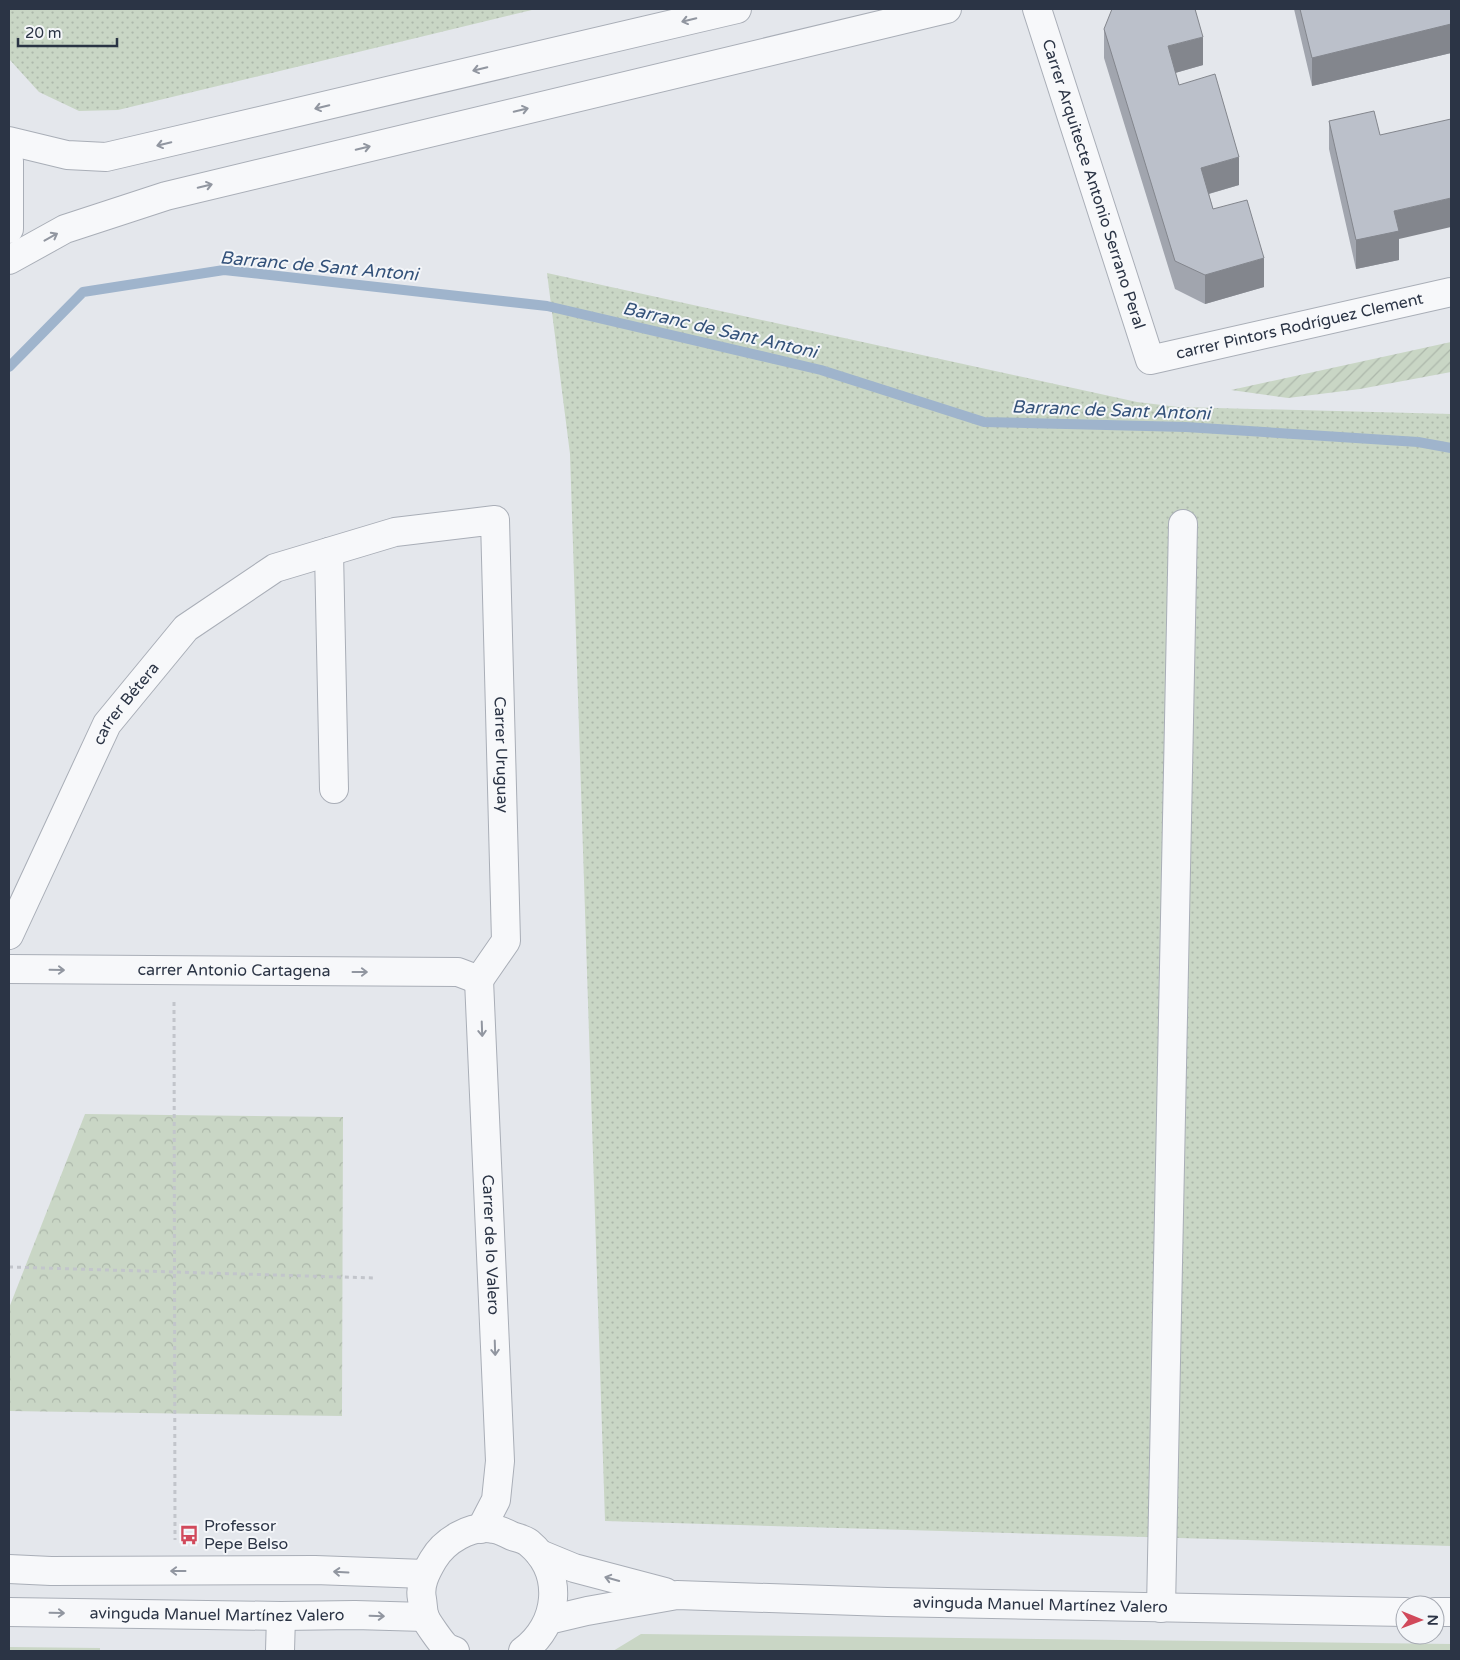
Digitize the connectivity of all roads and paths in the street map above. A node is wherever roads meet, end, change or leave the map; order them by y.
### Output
1 (736, 9) edge
2 (947, 9) edge
3 (1037, 9) edge
4 (9, 141) edge
5 (9, 161) edge
6 (9, 229) edge
7 (9, 260) edge
8 (1451, 292) edge
9 (1150, 360) joint
10 (495, 520) joint
11 (1183, 524) dead end
12 (330, 552) junction
13 (334, 789) dead end
14 (9, 935) edge
15 (9, 969) edge
16 (173, 971) junction
17 (469, 976) junction
18 (9, 1267) edge
19 (174, 1272) junction
20 (374, 1278) dead end
21 (481, 1529) junction
22 (540, 1554) junction
23 (9, 1569) edge
24 (175, 1571) junction
25 (425, 1574) junction
26 (677, 1595) junction
27 (1161, 1608) junction
28 (9, 1612) edge
29 (1395, 1612) edge
30 (281, 1616) junction
31 (425, 1617) junction
32 (549, 1620) junction
33 (280, 1651) edge
34 (455, 1651) edge
35 (523, 1651) edge

1 -> 4 street
7 -> 2 street
3 - 9 street, Carrer Arquitecte Antonio Serrano Peral
5 - 6 street
8 - 9 street, carrer Pintors Rodríguez Clement
10 - 12 street, carrer Bétera
10 - 17 street, Carrer Uruguay
11 - 27 street
12 - 13 street
12 - 14 street, carrer Bétera
15 -> 16 street, carrer Antonio Cartagena
16 -> 17 street, carrer Antonio Cartagena
16 - 19 path
17 -> 21 street, Carrer de lo Valero
18 - 19 path
19 - 20 path
19 - 24 path
21 - 22 street
21 - 25 street
26 -> 22 street, avinguda Manuel Martínez Valero
22 - 32 street
23 - 24 street
25 -> 24 street
25 - 31 street
26 - 27 street, avinguda Manuel Martínez Valero
26 - 32 street, avinguda Manuel Martínez Valero
27 - 29 street, avinguda Manuel Martínez Valero
28 -> 30 street, avinguda Manuel Martínez Valero
30 -> 31 street, avinguda Manuel Martínez Valero
30 - 33 street
31 - 34 street
32 - 35 street

